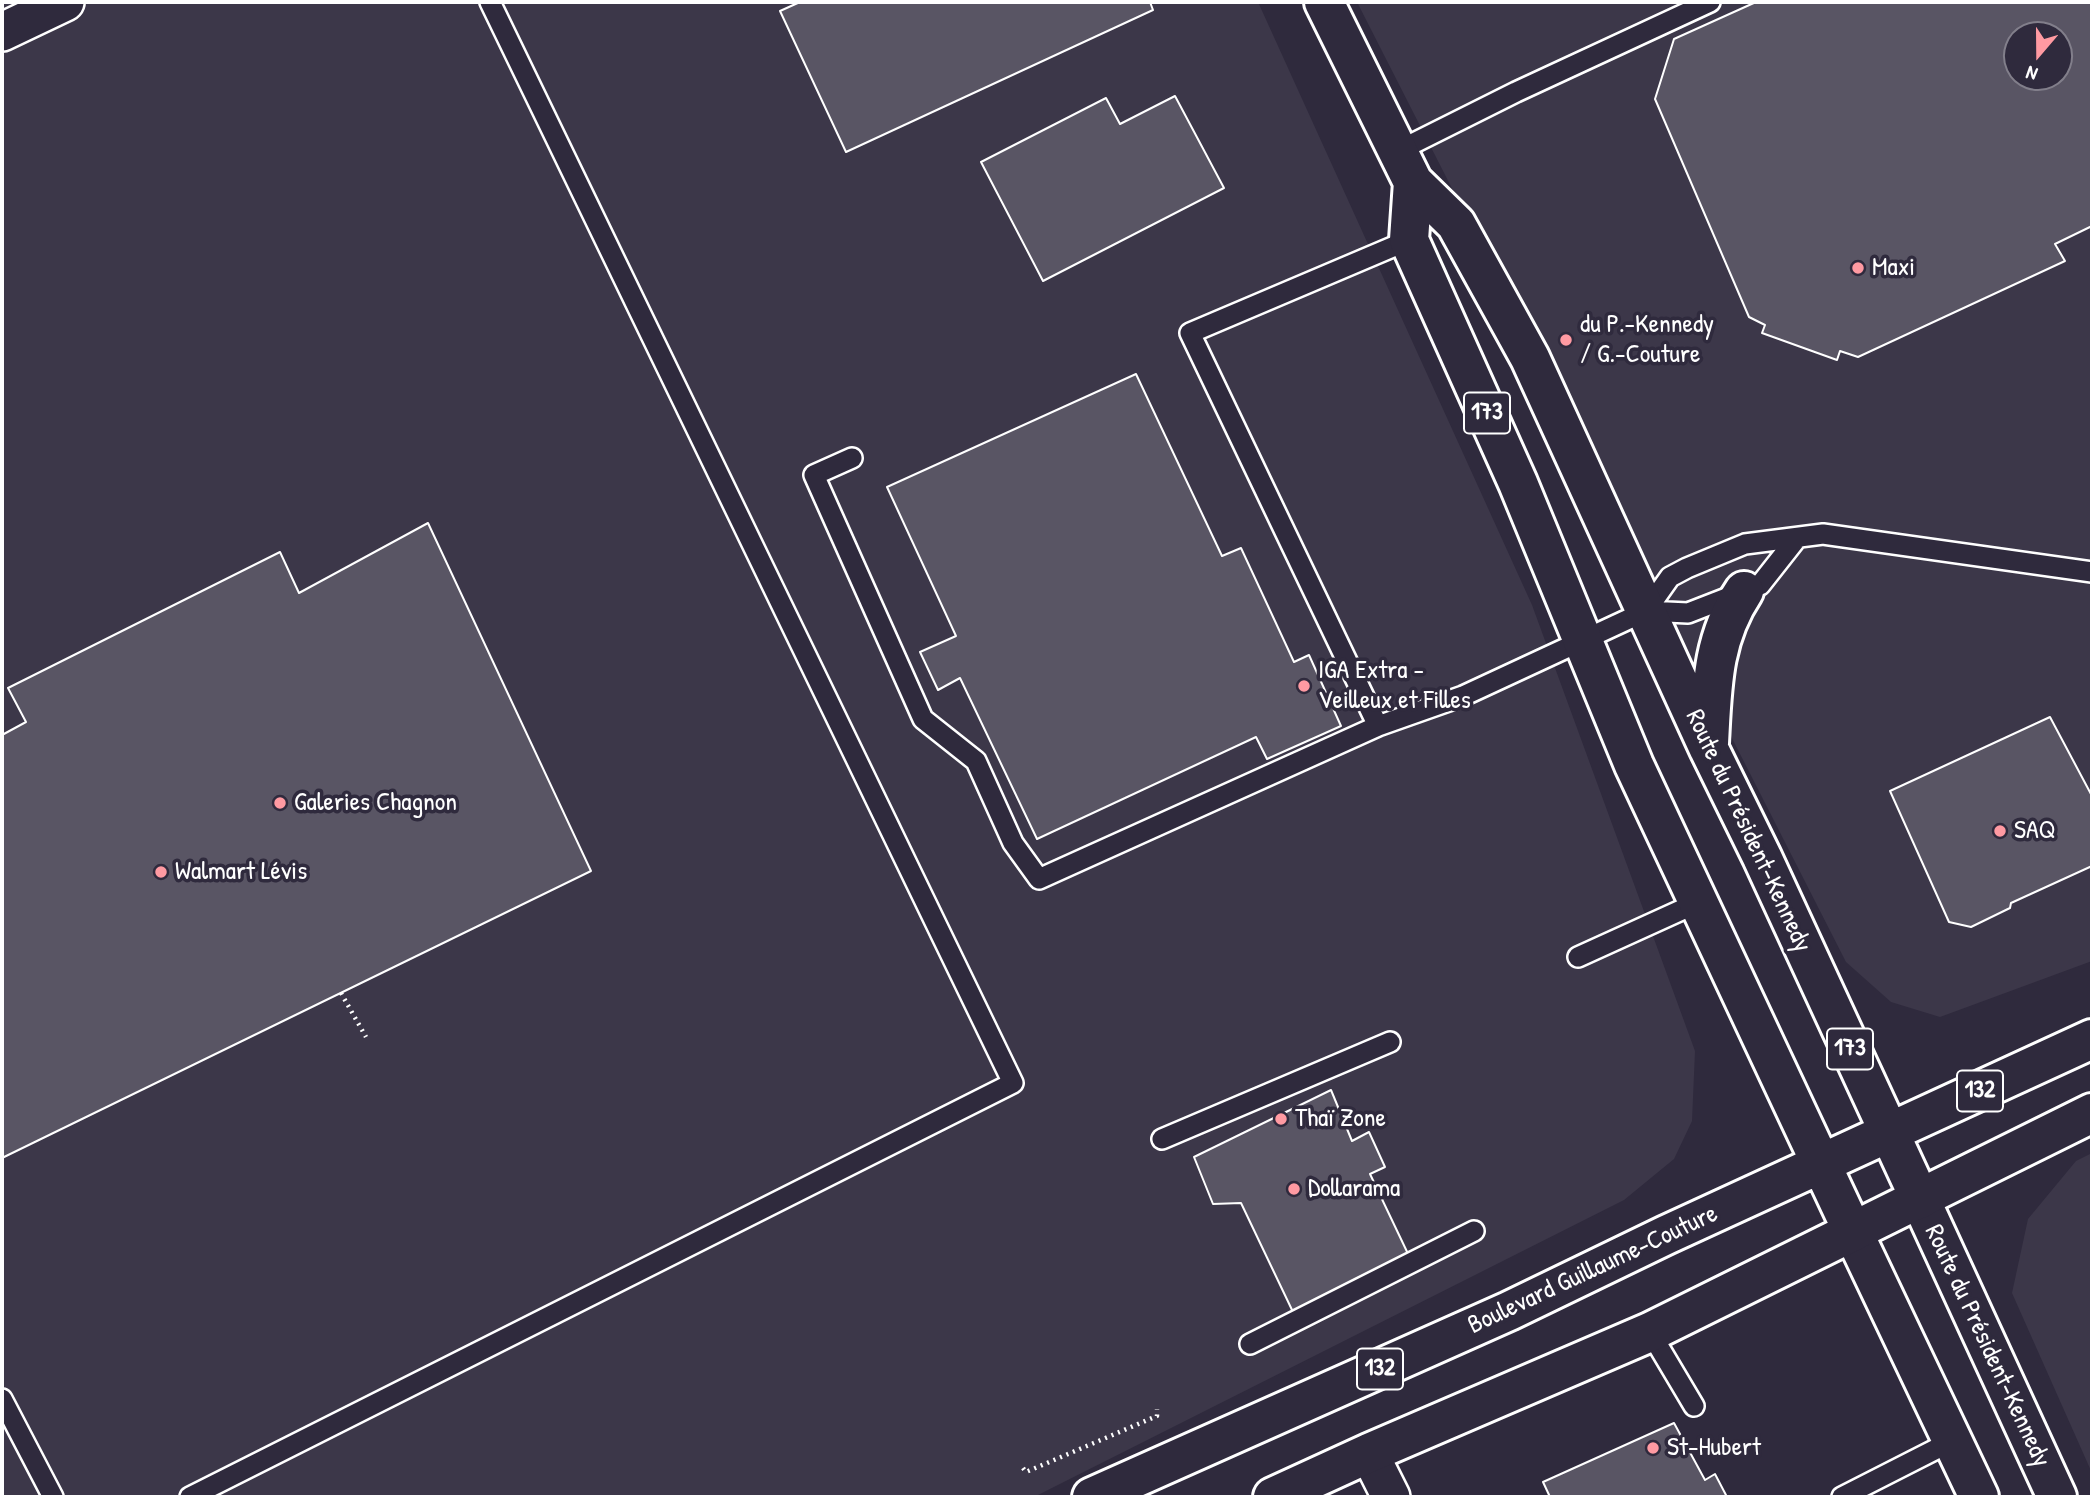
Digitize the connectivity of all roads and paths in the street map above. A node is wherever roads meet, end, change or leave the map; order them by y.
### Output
1 (65, 2) edge
2 (490, 2) edge
3 (1324, 2) edge
4 (1710, 2) edge
5 (2, 32) edge
6 (1406, 167) junction
7 (1409, 240) junction
8 (852, 458) dead end
9 (1797, 538) junction
10 (2092, 572) edge
11 (1744, 591) junction
12 (1646, 611) junction
13 (1583, 641) junction
14 (1378, 726) junction
15 (1709, 749) junction
16 (1699, 902) junction
17 (1578, 957) dead end
18 (341, 993) dead end
19 (366, 1037) dead end
20 (2092, 1038) edge
21 (1390, 1042) dead end
22 (2092, 1113) edge
23 (1889, 1132) junction
24 (1162, 1139) dead end
25 (1821, 1164) junction
26 (1920, 1199) junction
27 (1474, 1231) dead end
28 (1853, 1232) junction
29 (1650, 1332) junction
30 (1250, 1344) dead end
31 (2, 1399) edge
32 (1694, 1406) dead end
33 (1157, 1409) dead end
34 (1952, 1441) junction
35 (1368, 1453) junction
36 (1023, 1468) dead end
37 (53, 1497) edge
38 (190, 1497) edge
39 (1092, 1497) edge
40 (1273, 1497) edge
41 (1391, 1497) edge
42 (1842, 1497) edge
43 (1979, 1497) edge
44 (2057, 1497) edge

1 - 5 street
2 - 38 lane
3 - 6 main road, Route du Président-Kennedy / 173
4 - 6 lane
6 - 7 main road, 173
6 - 12 main road, Route du Président-Kennedy / 173
7 - 13 main road, 173
7 - 14 lane
8 - 14 lane
9 - 10 lane
9 - 11 lane
9 - 12 lane
11 - 12 lane
11 - 15 main road
12 - 13 lane
12 - 15 main road, Route du Président-Kennedy / 173
13 - 14 lane
13 - 16 main road, 173
15 - 23 main road, Route du Président-Kennedy / 173
16 - 17 lane
16 - 25 main road, 173
18 - 19 path
20 - 23 main road, Boulevard Guillaume-Couture / 132
21 - 24 lane
22 - 26 main road
23 - 25 main road, Boulevard Guillaume-Couture / 132
23 - 26 main road, Route du Président-Kennedy / 173
25 - 28 main road, 173
25 - 39 main road, Boulevard Guillaume-Couture / 132
26 - 28 main road
26 - 44 main road, Route du Président-Kennedy
27 - 30 lane
28 - 29 main road
28 - 34 main road
29 - 32 lane
29 - 35 main road
31 - 37 lane
33 - 36 path
34 - 42 lane
34 - 43 main road
35 - 40 main road
35 - 41 street

